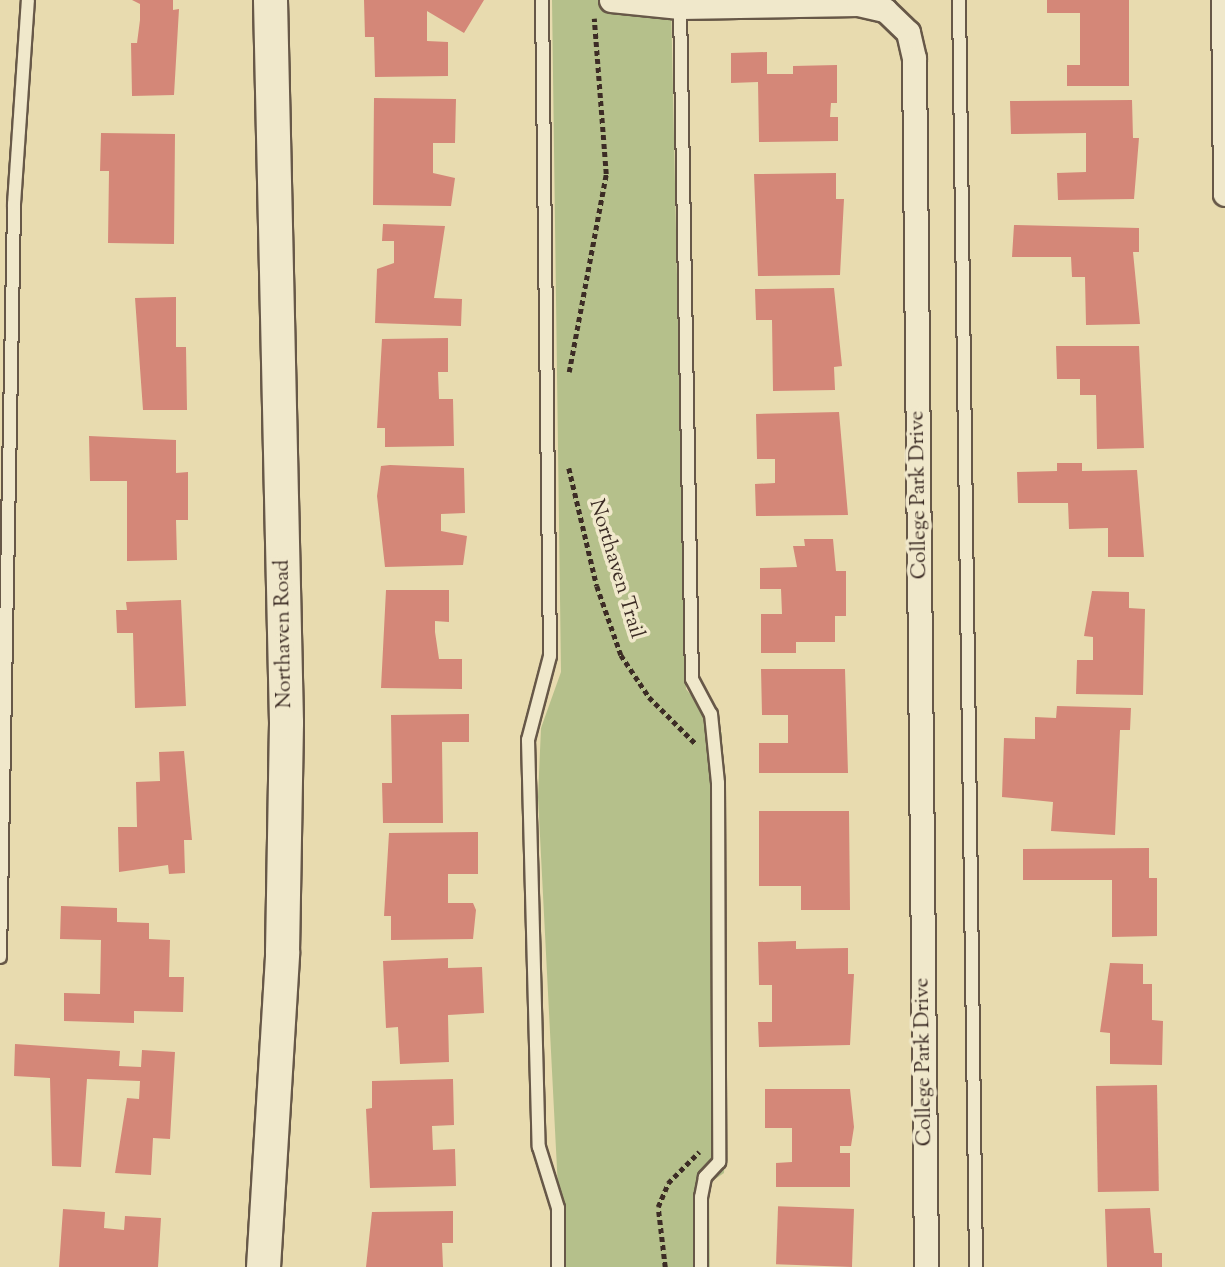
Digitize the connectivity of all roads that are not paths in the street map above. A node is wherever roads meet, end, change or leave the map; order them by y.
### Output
1 (28, 0) edge
2 (270, 0) edge
3 (541, 0) edge
4 (959, 0) edge
5 (1223, 0) edge
6 (602, 7) edge
7 (680, 7) junction
8 (1225, 194) edge
9 (0, 957) edge
10 (263, 1267) edge
11 (558, 1267) edge
12 (702, 1267) edge
13 (926, 1267) edge
14 (976, 1267) edge

1 - 9 lane
2 - 10 street, Northaven Road
3 - 11 lane
4 - 14 lane
5 - 8 street
6 - 7 street, College Park Drive
7 - 12 lane
7 - 13 street, College Park Drive

